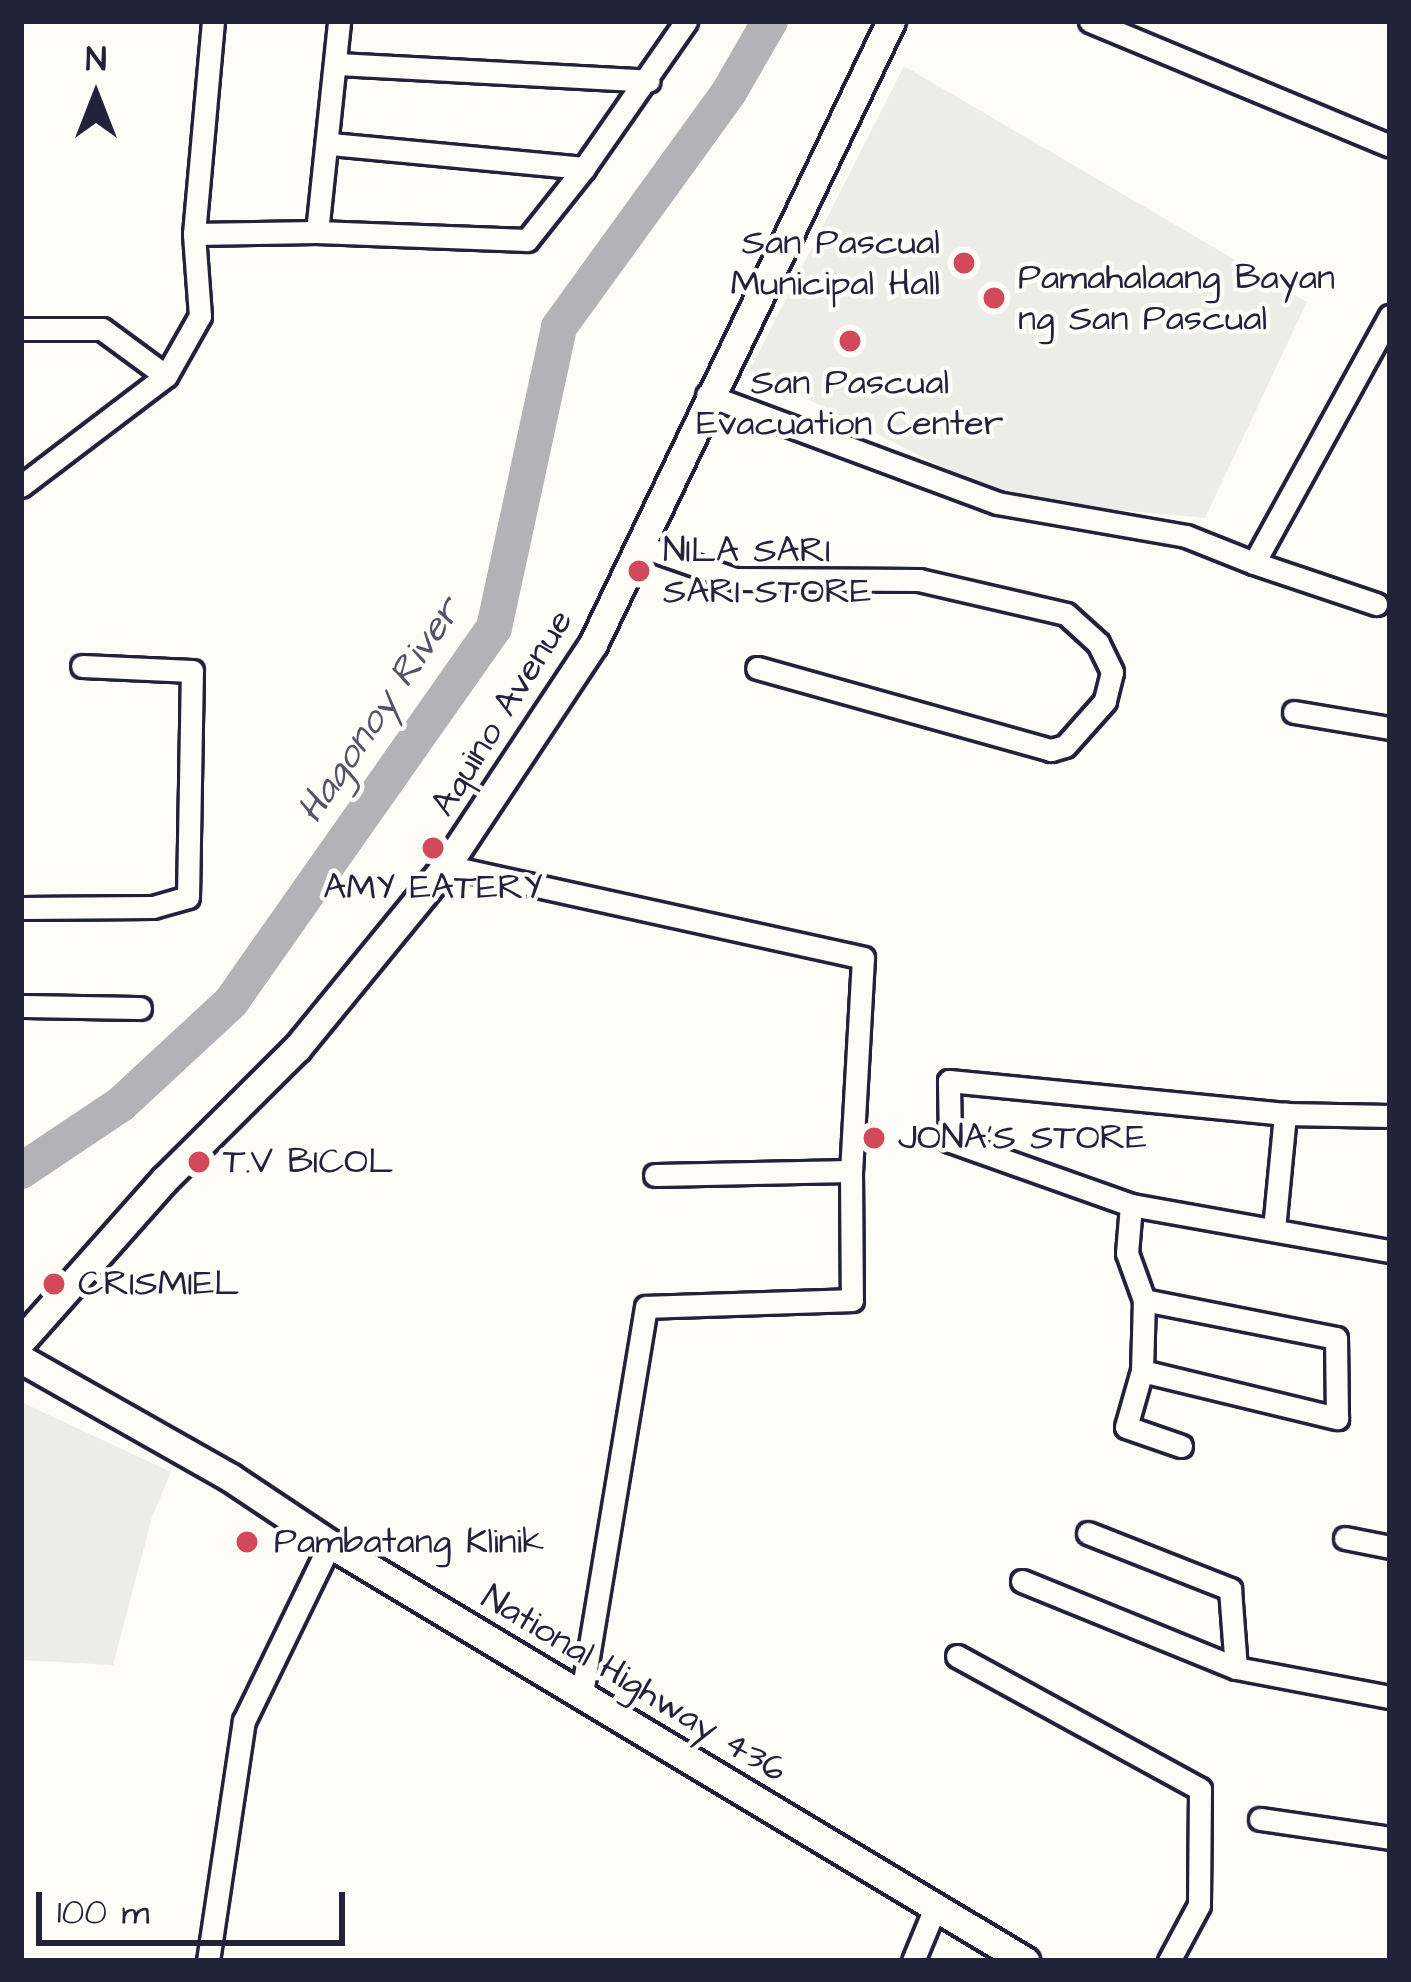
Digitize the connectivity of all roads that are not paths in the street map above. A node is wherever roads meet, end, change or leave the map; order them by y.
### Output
1 (213, 21) edge
2 (339, 21) edge
3 (686, 21) edge
4 (891, 21) edge
5 (1090, 21) edge
6 (339, 64) junction
7 (649, 81) junction
8 (328, 144) junction
9 (1390, 146) edge
10 (584, 168) junction
11 (317, 232) junction
12 (194, 234) junction
13 (1390, 316) edge
14 (21, 329) edge
15 (166, 376) junction
16 (707, 395) junction
17 (21, 487) edge
18 (638, 545) junction
19 (1254, 562) junction
20 (1376, 604) dead end
21 (82, 666) dead end
22 (757, 668) dead end
23 (1294, 712) dead end
24 (1390, 728) edge
25 (446, 866) junction
26 (21, 908) edge
27 (21, 1006) edge
28 (140, 1008) dead end
29 (1285, 1114) junction
30 (1390, 1116) edge
31 (851, 1172) junction
32 (655, 1175) dead end
33 (1131, 1205) junction
34 (1274, 1229) junction
35 (1390, 1251) edge
36 (1144, 1300) junction
37 (21, 1341) edge
38 (21, 1359) edge
39 (1142, 1371) junction
40 (1181, 1446) dead end
41 (1088, 1533) dead end
42 (1345, 1538) dead end
43 (330, 1544) junction
44 (1390, 1547) edge
45 (1022, 1581) dead end
46 (957, 1655) dead end
47 (1236, 1668) junction
48 (581, 1693) junction
49 (1390, 1697) edge
50 (1260, 1819) dead end
51 (1390, 1838) edge
52 (934, 1908) junction
53 (208, 1961) edge
54 (913, 1961) edge
55 (1024, 1961) edge
56 (1169, 1961) edge

1 - 12 street
2 - 6 street
3 - 7 street
4 - 16 main road, Aquino Avenue
5 - 9 street
6 - 7 street
6 - 8 street
7 - 10 street
8 - 10 street
8 - 11 street
10 - 11 street
11 - 12 street
12 - 15 street
13 - 19 street
14 - 15 street
15 - 17 street
16 - 18 main road, Aquino Avenue
16 - 19 street
18 - 22 street
18 - 25 main road, Aquino Avenue
19 - 20 street
21 - 26 street
23 - 24 street
25 - 31 street
25 - 37 main road, Aquino Avenue
27 - 28 street
29 - 30 street
29 - 33 street
29 - 34 street
31 - 32 street
31 - 48 street
33 - 34 street
33 - 36 street
34 - 35 street
36 - 39 street
36 - 39 street
38 - 43 main road, National Highway 436
39 - 40 street
41 - 47 street
42 - 44 street
43 - 48 main road, National Highway 436
43 - 53 street
45 - 47 street
46 - 56 street
47 - 49 street
48 - 52 main road, National Highway 436
50 - 51 street
52 - 54 street
52 - 55 main road, National Highway 436

